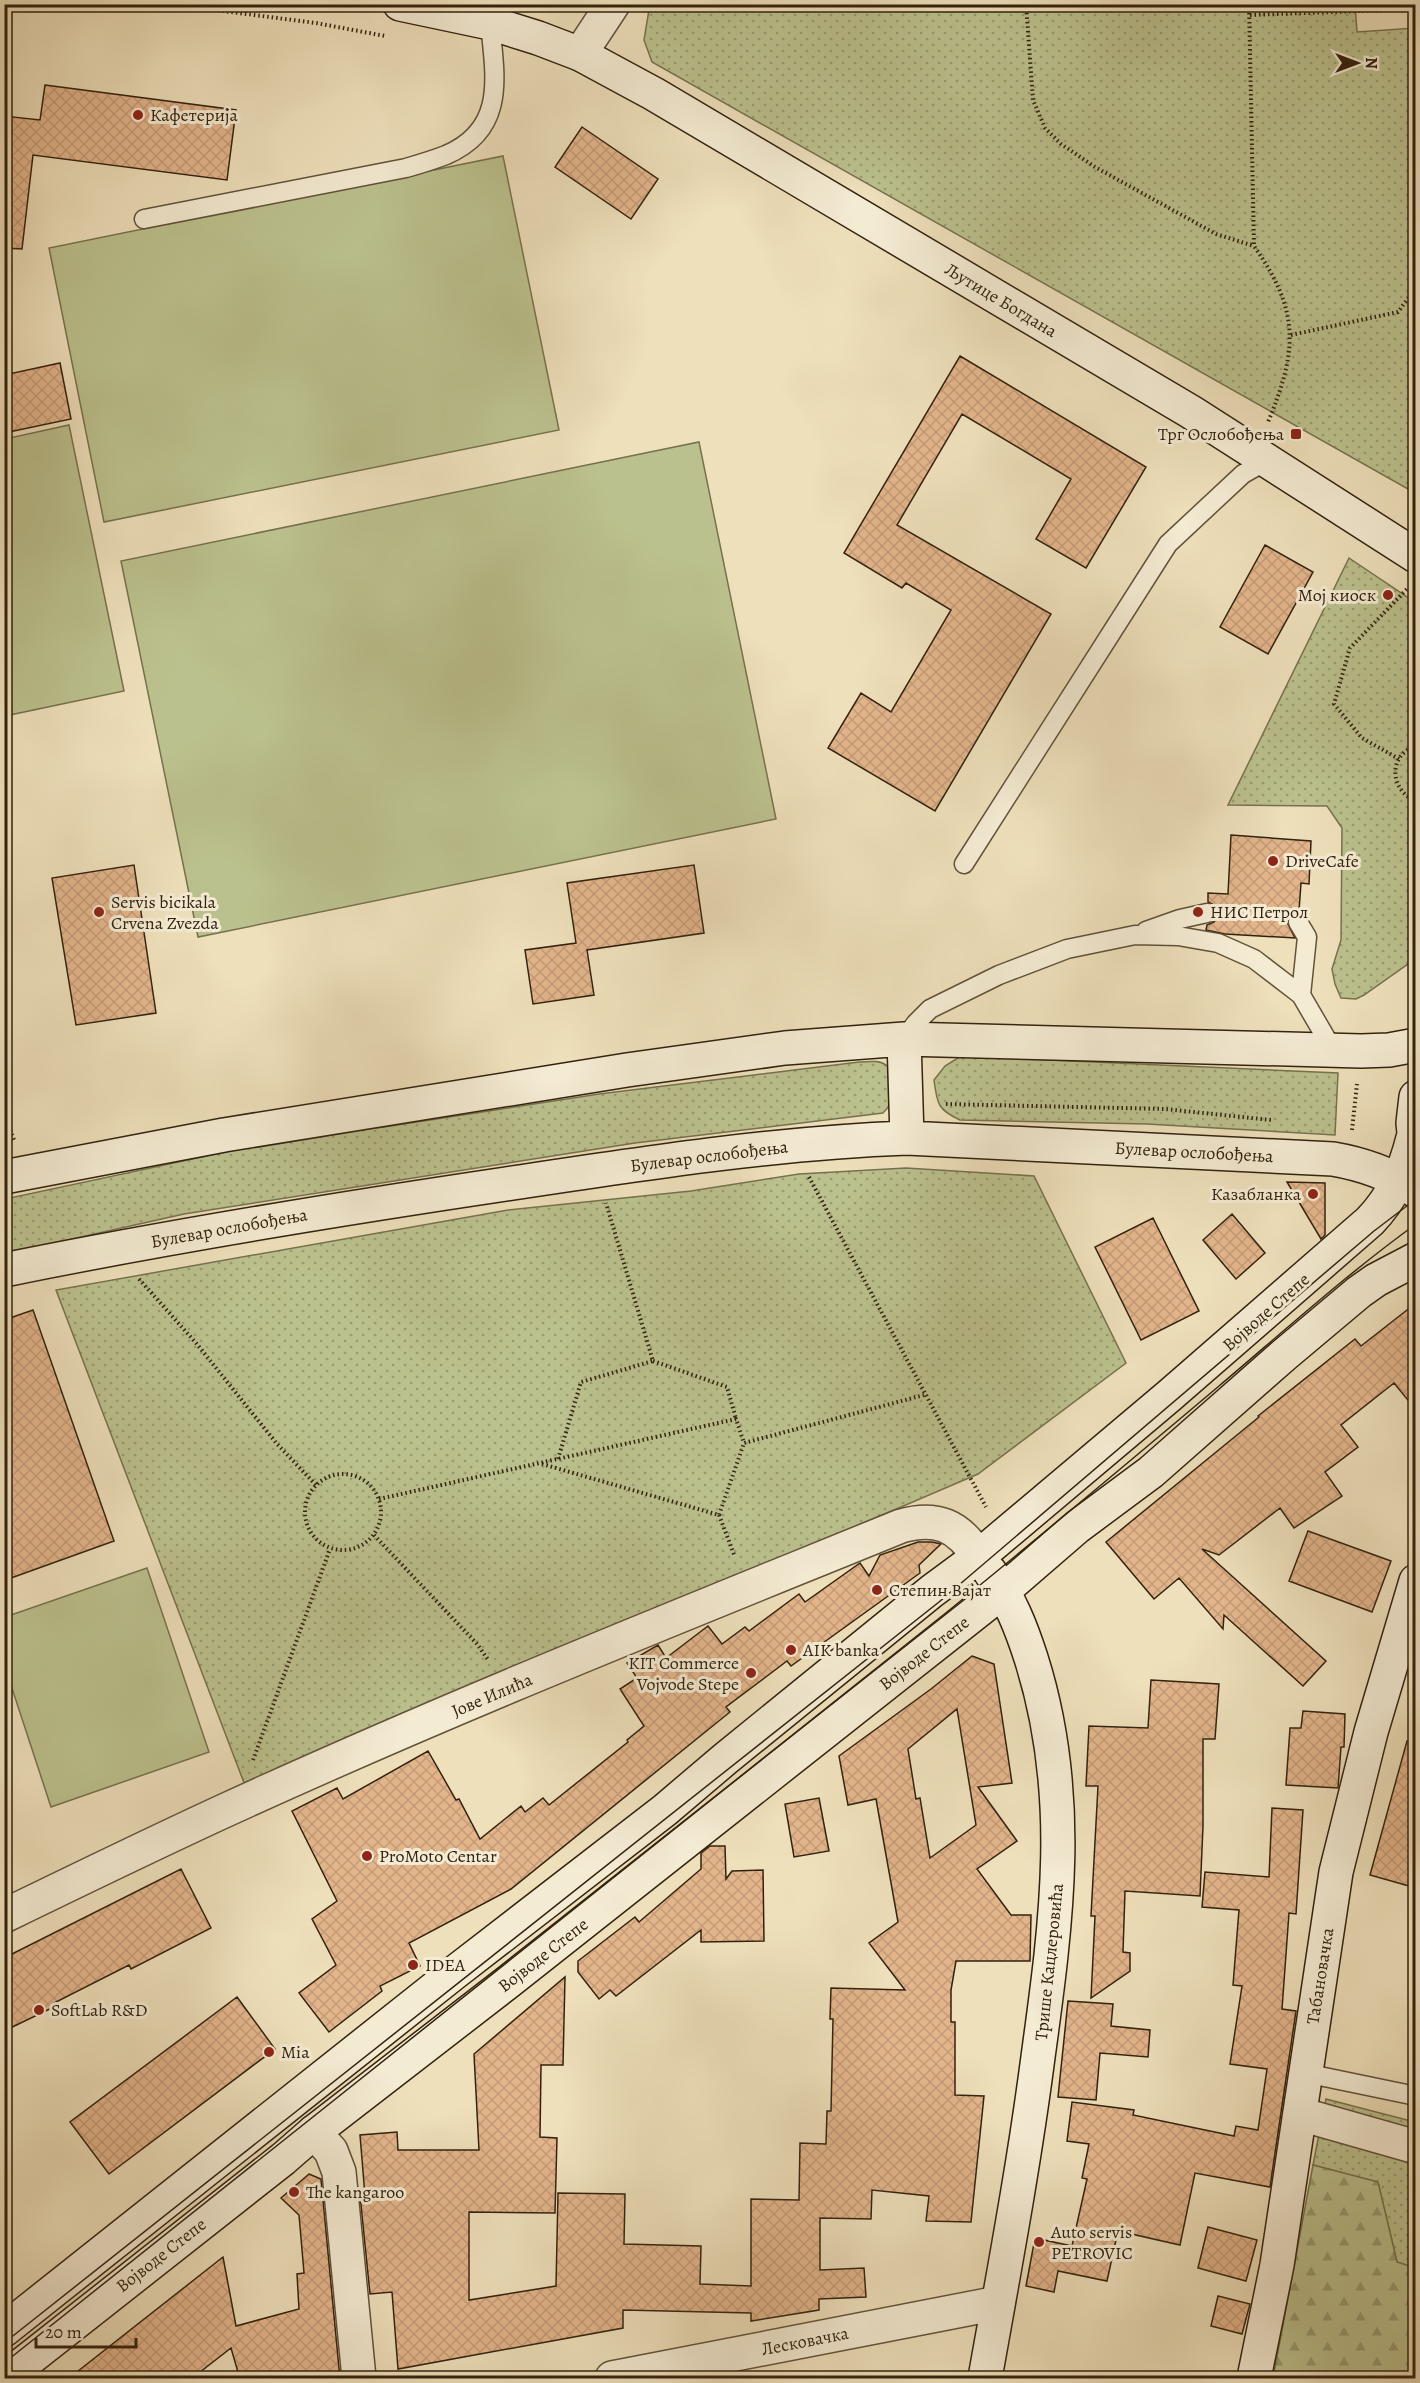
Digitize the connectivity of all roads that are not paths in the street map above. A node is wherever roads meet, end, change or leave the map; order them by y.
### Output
1 (400, 4) edge
2 (613, 4) edge
3 (489, 14) edge
4 (580, 54) junction
5 (144, 219) dead end
6 (1262, 457) junction
7 (1413, 570) edge
8 (964, 864) dead end
9 (1207, 913) dead end
10 (1298, 921) dead end
11 (1135, 935) junction
12 (1301, 995) junction
13 (904, 1039) junction
14 (1416, 1045) edge
15 (1347, 1051) junction
16 (1416, 1097) edge
17 (907, 1138) junction
18 (1414, 1145) edge
19 (4, 1177) edge
20 (1407, 1186) edge
21 (1416, 1257) edge
22 (4, 1270) edge
23 (978, 1557) junction
24 (1416, 1581) edge
25 (1003, 1591) junction
26 (4, 1916) edge
27 (1305, 2073) junction
28 (1416, 2096) edge
29 (1300, 2114) junction
30 (314, 2132) junction
31 (1416, 2146) edge
32 (998, 2303) junction
33 (8, 2328) edge
34 (19, 2373) edge
35 (622, 2377) edge
36 (359, 2379) edge
37 (985, 2379) edge
38 (1254, 2379) edge

1 - 3 main road, Љутице Богдана
2 - 4 main road
3 - 4 main road, Љутице Богдана
3 - 5 lane
4 - 6 main road, Љутице Богдана
6 - 7 main road, Љутице Богдана
6 - 8 lane
9 - 11 lane
10 - 12 lane
11 - 12 lane
11 - 13 lane
12 - 15 lane
13 - 15 main road
13 - 17 main road
13 - 19 main road
14 - 15 main road
16 - 18 main road
17 - 20 main road, Булевар ослобођења
17 - 22 main road, Булевар ослобођења
18 - 20 main road, Војводе Степе
20 - 23 main road, Војводе Степе
21 - 25 main road, Војводе Степе
23 - 25 main road, Трише Кацлеровића
23 - 26 main road, Јове Илића
23 - 33 main road, Војводе Степе
24 - 27 main road, Табановачка
25 - 30 main road, Војводе Степе
25 - 32 main road, Трише Кацлеровића
27 - 28 lane
27 - 29 main road, Табановачка
29 - 31 main road
29 - 38 main road, Табановачка
30 - 34 main road, Војводе Степе
30 - 36 main road
32 - 35 main road, Лесковачка
32 - 37 main road, Трише Кацлеровића
33 - 34 main road

